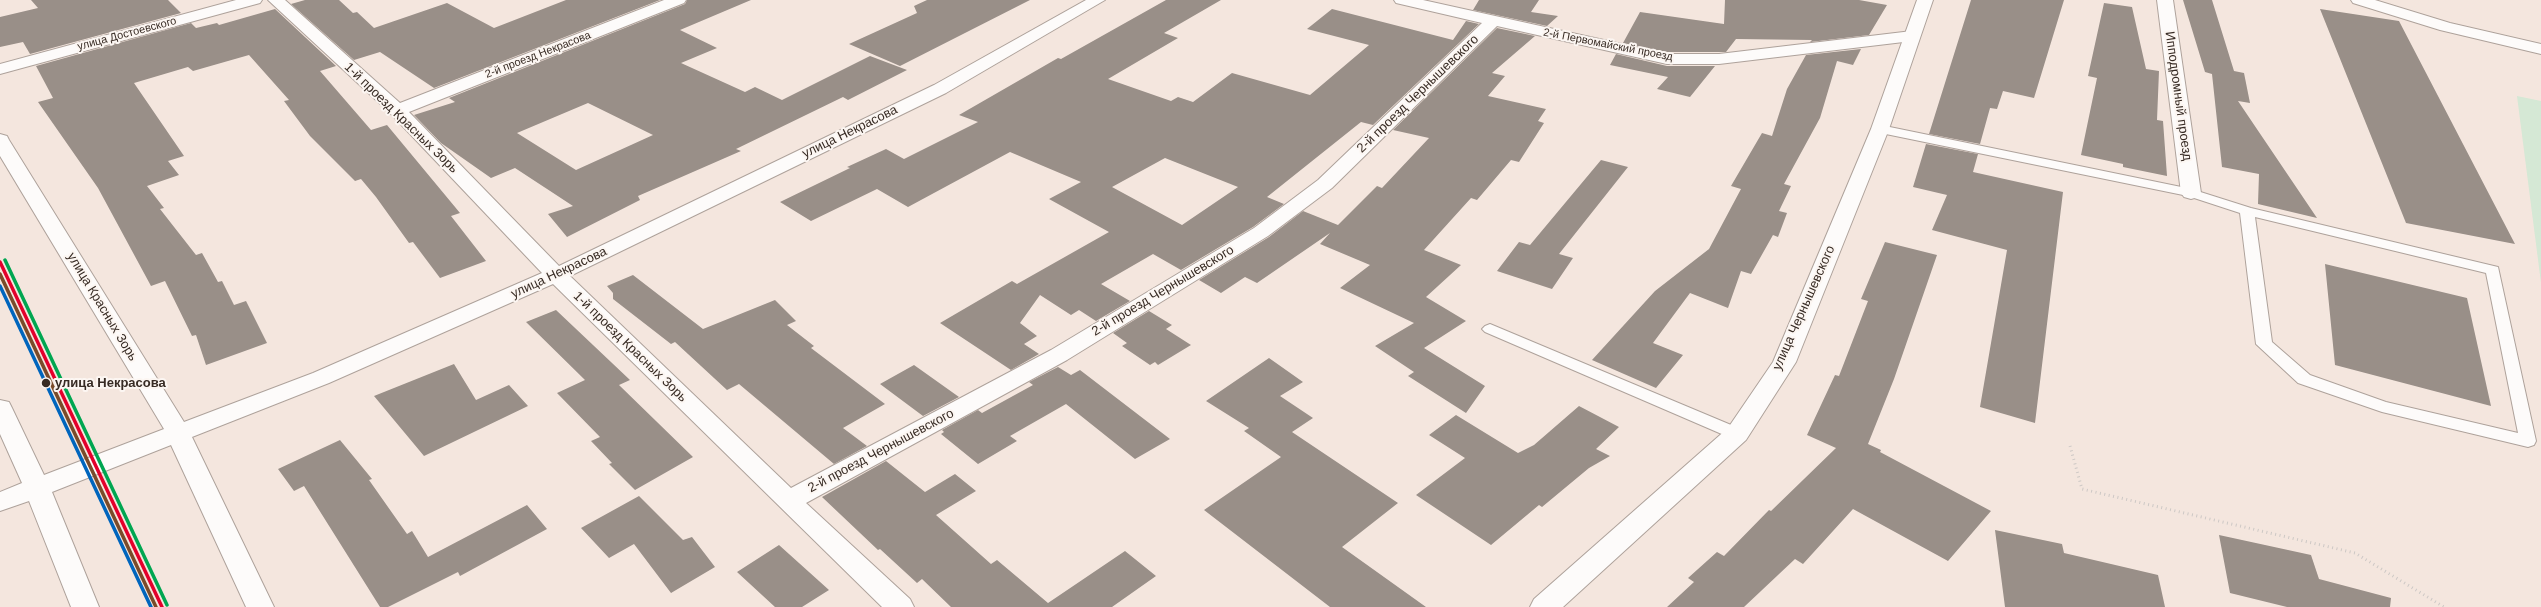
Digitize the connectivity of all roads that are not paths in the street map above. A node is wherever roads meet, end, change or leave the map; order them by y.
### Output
1 (254, 0) edge
2 (276, 0) edge
3 (678, 0) edge
4 (1097, 0) edge
5 (1402, 0) edge
6 (1925, 0) edge
7 (2165, 0) edge
8 (2359, 0) edge
9 (1494, 20) junction
10 (1912, 36) junction
11 (2541, 49) edge
12 (0, 69) edge
13 (397, 110) junction
14 (1880, 129) junction
15 (0, 140) edge
16 (2191, 193) junction
17 (2247, 211) junction
18 (556, 275) junction
19 (1490, 329) dead end
20 (0, 408) edge
21 (178, 433) junction
22 (1738, 434) junction
23 (37, 487) junction
24 (788, 501) junction
25 (0, 502) edge
26 (85, 607) edge
27 (260, 607) edge
28 (900, 607) edge
29 (1544, 607) edge

1 - 12 street, улица Достоевского
2 - 13 street, 1-й проезд Красных Зорь
3 - 13 street, 2-й проезд Некрасова
4 - 18 street, улица Некрасова
5 - 9 street, 2-й Первомайский проезд
6 - 10 street, улица Чернышевского
7 - 16 street, Ипподромный проезд
8 - 11 street
9 - 10 street, 2-й Первомайский проезд
9 - 24 street, 2-й проезд Чернышевского
10 - 14 street, улица Чернышевского
13 - 18 street, 1-й проезд Красных Зорь
14 - 16 lane
14 - 22 street, улица Чернышевского
15 - 21 street, улица Красных Зорь
16 - 17 lane
17 - 17 lane
18 - 21 street, улица Некрасова
18 - 24 street, 1-й проезд Красных Зорь
19 - 22 lane
20 - 23 street
21 - 23 street, улица Некрасова
21 - 27 street, улица Красных Зорь
22 - 29 street, улица Чернышевского
23 - 25 street, улица Некрасова
23 - 26 street
24 - 28 street, 1-й проезд Красных Зорь

